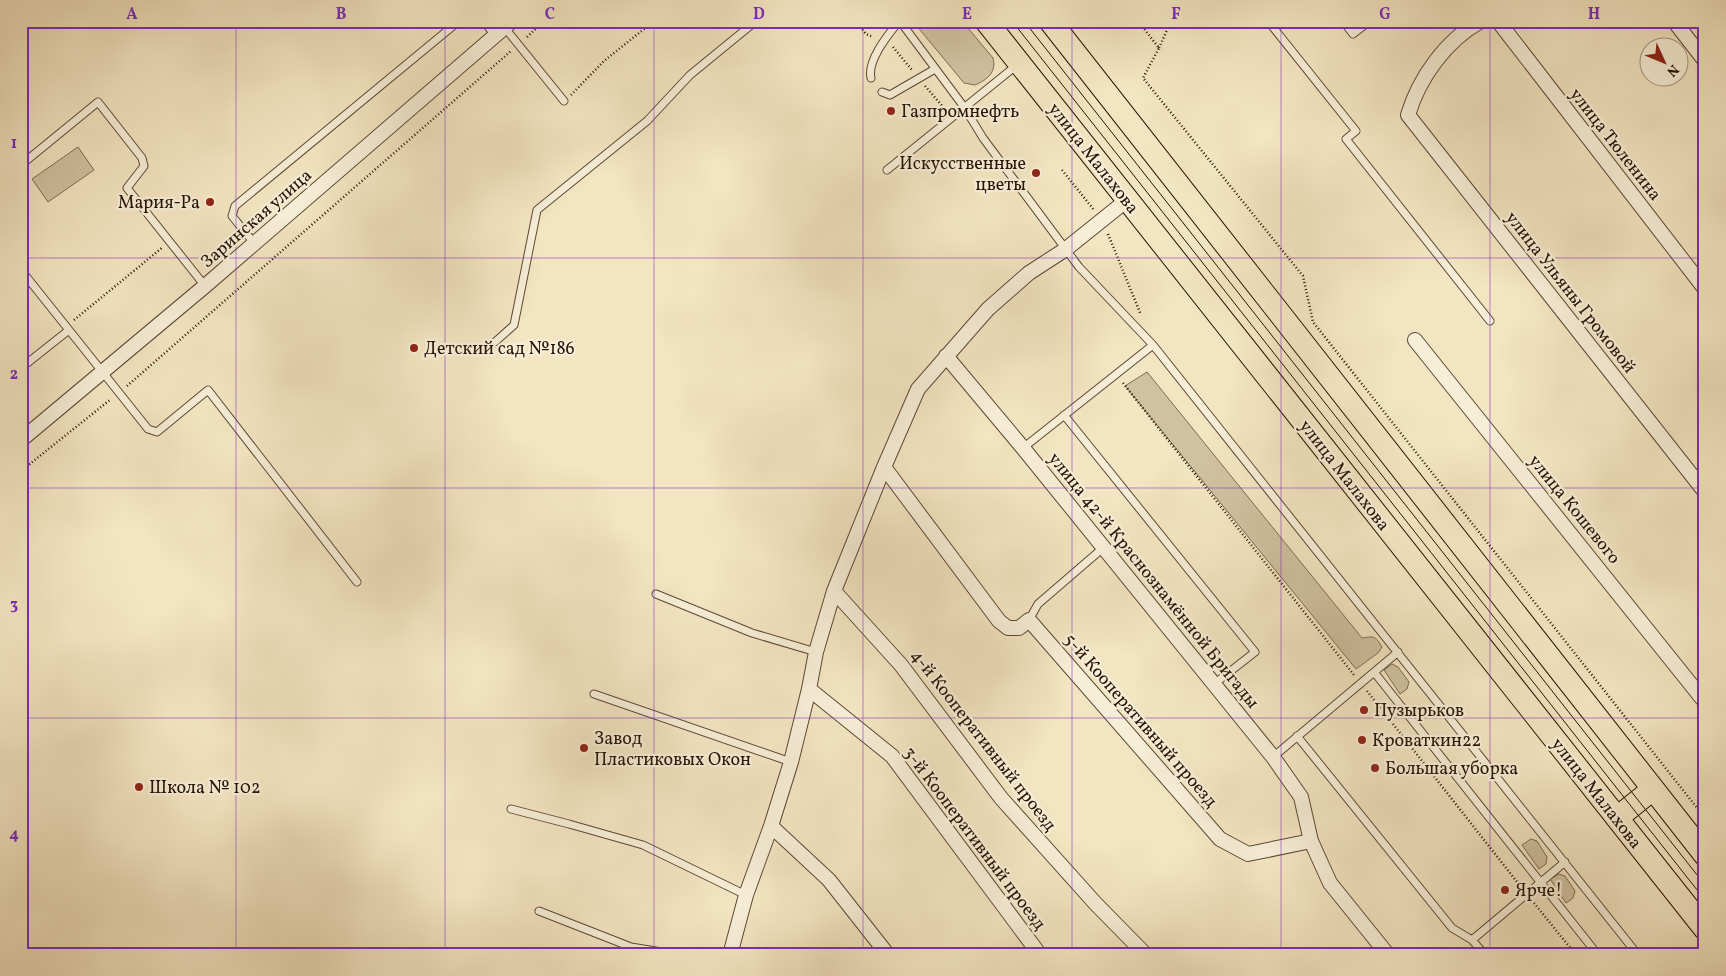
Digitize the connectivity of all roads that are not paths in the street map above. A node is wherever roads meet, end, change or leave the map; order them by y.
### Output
1 (459, 21) edge
2 (484, 21) edge
3 (756, 21) edge
4 (899, 21) edge
5 (986, 21) edge
6 (1050, 21) edge
7 (1268, 21) edge
8 (1343, 21) edge
9 (1370, 21) edge
10 (1481, 21) edge
11 (1498, 21) edge
12 (1674, 21) edge
13 (504, 28) edge
14 (1704, 60) edge
15 (1020, 63) junction
16 (935, 69) junction
17 (871, 78) dead end
18 (882, 92) dead end
19 (564, 101) road end
20 (964, 107) junction
21 (21, 165) edge
22 (887, 170) dead end
23 (1126, 200) junction
24 (254, 243) junction
25 (1066, 248) junction
26 (21, 270) edge
27 (205, 286) junction
28 (1705, 289) edge
29 (1490, 321) dead end
30 (69, 330) junction
31 (1415, 340) dead end
32 (496, 342) dead end
33 (1153, 345) junction
34 (946, 356) junction
35 (21, 368) edge
36 (102, 373) junction
37 (1064, 415) junction
38 (21, 440) edge
39 (1023, 448) junction
40 (884, 467) junction
41 (1705, 492) edge
42 (1103, 548) junction
43 (357, 582) dead end
44 (834, 591) junction
45 (656, 594) dead end
46 (1029, 620) junction
47 (816, 652) junction
48 (1398, 652) junction
49 (1374, 672) junction
50 (1214, 684) junction
51 (809, 689) junction
52 (594, 694) dead end
53 (1705, 702) edge
54 (1297, 736) junction
55 (1273, 757) junction
56 (791, 762) junction
57 (1653, 789) junction
58 (511, 810) dead end
59 (1617, 818) junction
60 (771, 826) junction
61 (1311, 841) junction
62 (1705, 855) edge
63 (1565, 862) junction
64 (1541, 882) junction
65 (746, 895) junction
66 (539, 911) dead end
67 (1705, 929) edge
68 (1472, 940) junction
69 (733, 953) edge
70 (680, 955) edge
71 (888, 955) edge
72 (1040, 955) edge
73 (1146, 955) edge
74 (1388, 955) edge
75 (1486, 955) edge
76 (1598, 955) edge
77 (1638, 955) edge

1 - 24 lane
2 - 13 lane
3 - 32 lane
4 - 16 lane
4 - 17 lane
5 - 15 main road, улица Малахова
6 - 57 main road
7 - 29 lane
8 - 9 lane
10 - 41 street, улица Ульяны Громовой
11 - 28 street, улица Тюленина
12 - 14 street
13 - 19 lane
13 - 24 street, Заринская улица
15 - 20 lane
15 - 23 main road, улица Малахова
16 - 18 lane
16 - 20 lane
20 - 22 lane
20 - 25 lane
21 - 27 lane
23 - 25 street
23 - 59 main road, улица Малахова
24 - 27 street, Заринская улица
25 - 33 lane
25 - 34 street
26 - 30 lane
27 - 36 street, Заринская улица
30 - 35 lane
30 - 36 lane
31 - 53 street, улица Кошевого
33 - 37 lane
33 - 48 lane
34 - 39 street, улица 42-й Краснознамённой Бригады
34 - 40 street
36 - 38 street, Заринская улица
36 - 43 lane
37 - 39 lane
37 - 50 lane
39 - 42 street, улица 42-й Краснознамённой Бригады
40 - 44 street
40 - 46 street
42 - 46 lane
42 - 50 street, улица 42-й Краснознамённой Бригады
44 - 47 street
44 - 73 street, 4-й Кооперативный проезд
45 - 47 lane
46 - 61 street, 5-й Кооперативный проезд
47 - 51 street
48 - 49 lane
48 - 63 lane
49 - 54 lane
49 - 64 lane
50 - 55 street, улица 42-й Краснознамённой Бригады
51 - 56 street
51 - 72 street, 3-й Кооперативный проезд
52 - 56 lane
54 - 55 lane
54 - 68 lane
55 - 61 street, улица 42-й Краснознамённой Бригады
56 - 60 street
57 - 59 main road
57 - 62 main road
58 - 65 lane
59 - 67 main road, улица Малахова
60 - 65 street
60 - 71 street
61 - 74 street
63 - 64 lane
63 - 77 lane
64 - 68 lane
64 - 76 lane
65 - 69 street
66 - 70 lane
68 - 75 lane

